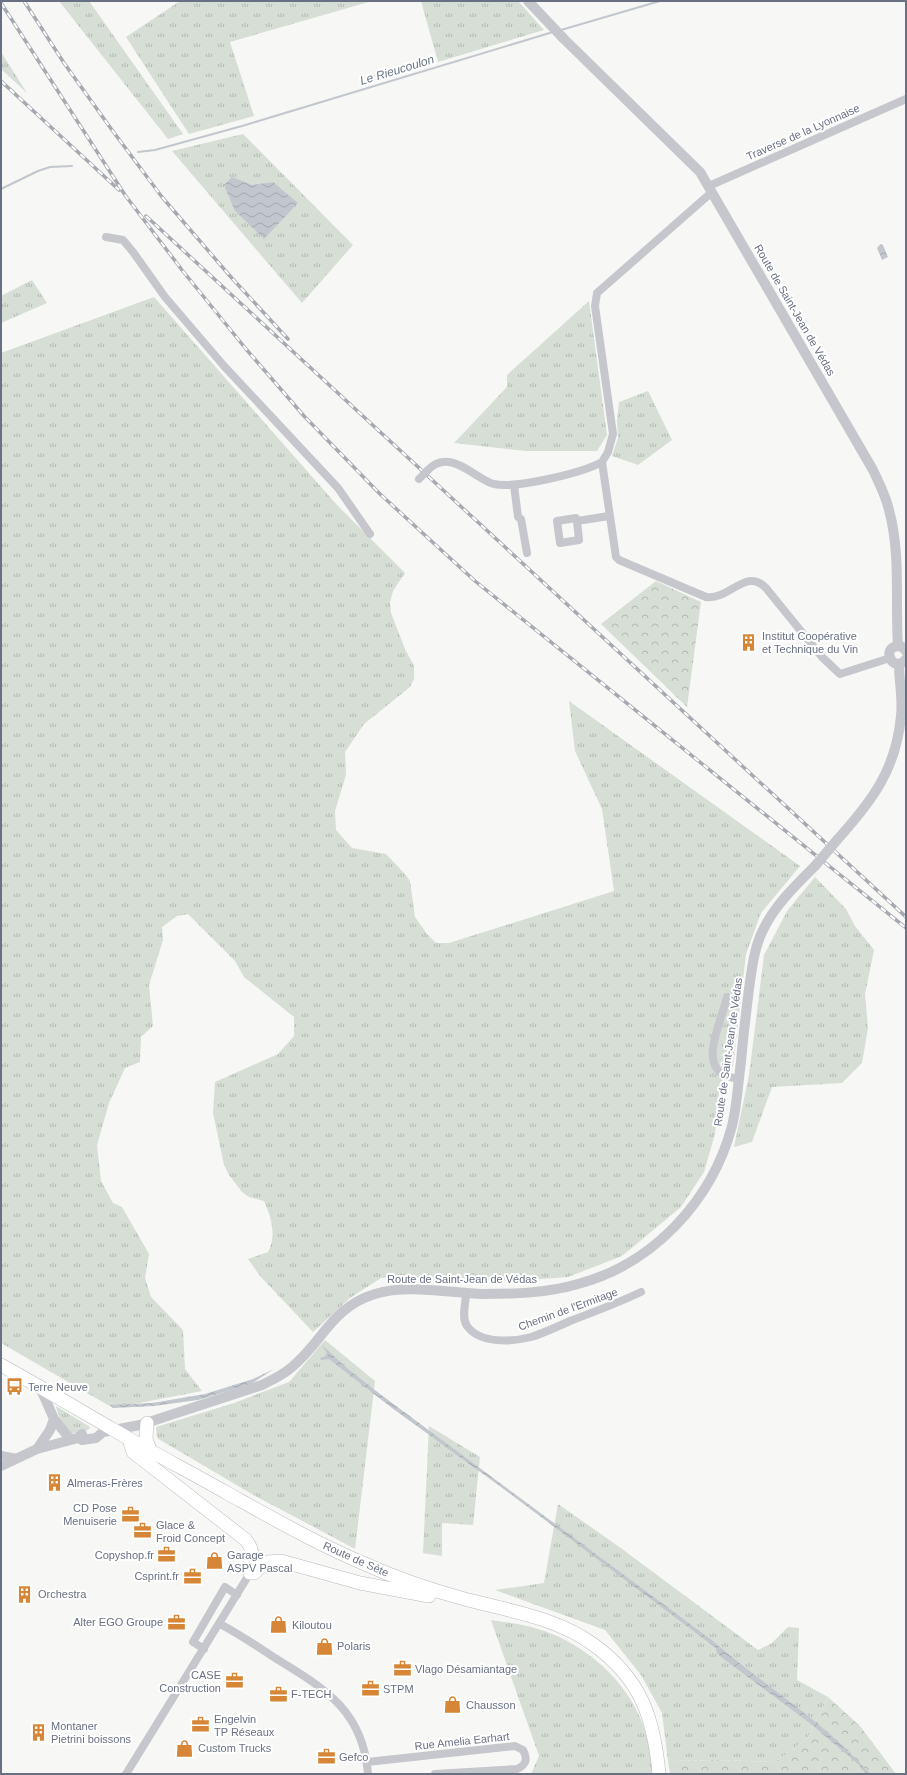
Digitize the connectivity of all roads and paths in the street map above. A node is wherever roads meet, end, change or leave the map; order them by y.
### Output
1 (528, 1) edge
2 (906, 99) edge
3 (710, 189) junction
4 (106, 236) dead end
5 (602, 462) junction
6 (419, 480) dead end
7 (514, 485) junction
8 (609, 516) junction
9 (577, 521) dead end
10 (370, 534) dead end
11 (527, 553) dead end
12 (902, 648) edge
13 (890, 658) junction
14 (902, 661) edge
15 (727, 997) dead end
16 (739, 1079) junction
17 (641, 1292) dead end
18 (466, 1293) junction
19 (1, 1365) edge
20 (40, 1387) junction
21 (54, 1419) junction
22 (147, 1423) junction
23 (107, 1431) junction
24 (74, 1439) junction
25 (129, 1439) junction
26 (37, 1449) junction
27 (151, 1452) junction
28 (1, 1455) edge
29 (17, 1458) junction
30 (1, 1466) edge
31 (250, 1573) junction
32 (237, 1595) junction
33 (457, 1597) junction
34 (220, 1624) junction
35 (204, 1649) junction
36 (367, 1762) junction
37 (659, 1773) edge
38 (126, 1774) edge
39 (368, 1774) edge
40 (435, 1774) edge

1 - 3 street, Route de Saint-Jean de Védas
2 - 3 street, Traverse de la Lyonnaise
3 - 5 street, Traverse de la Lyonnaise
3 - 12 street, Route de Saint-Jean de Védas
4 - 10 street
5 - 7 street
5 - 8 street
6 - 7 street, bridge
7 - 11 street
8 - 9 street
8 - 13 street
12 - 13 street
13 - 14 street
14 - 16 street, Route de Saint-Jean de Védas, bridge
15 - 16 street
16 - 18 street, Route de Saint-Jean de Védas
17 - 18 street, Chemin de l'Ermitage
18 - 22 street, Route de Saint-Jean de Védas
19 - 20 main road, Route de Sète
20 - 21 street
20 - 23 main road, Route de Sète
21 - 24 street
21 - 26 street
22 - 23 street
22 - 27 main road
23 - 24 street
23 - 25 main road, Route de Sète
24 - 26 street
25 - 27 main road, Route de Sète
25 - 31 main road
26 - 29 street
27 - 33 main road, Route de Sète
28 - 29 street
29 - 30 street
31 - 32 street
31 - 33 main road
32 - 34 street
32 - 35 street
33 - 37 main road, Route de Sète
34 - 35 street
34 - 36 street
35 - 38 street
36 - 39 street
36 - 40 street, Rue Amelia Earhart

